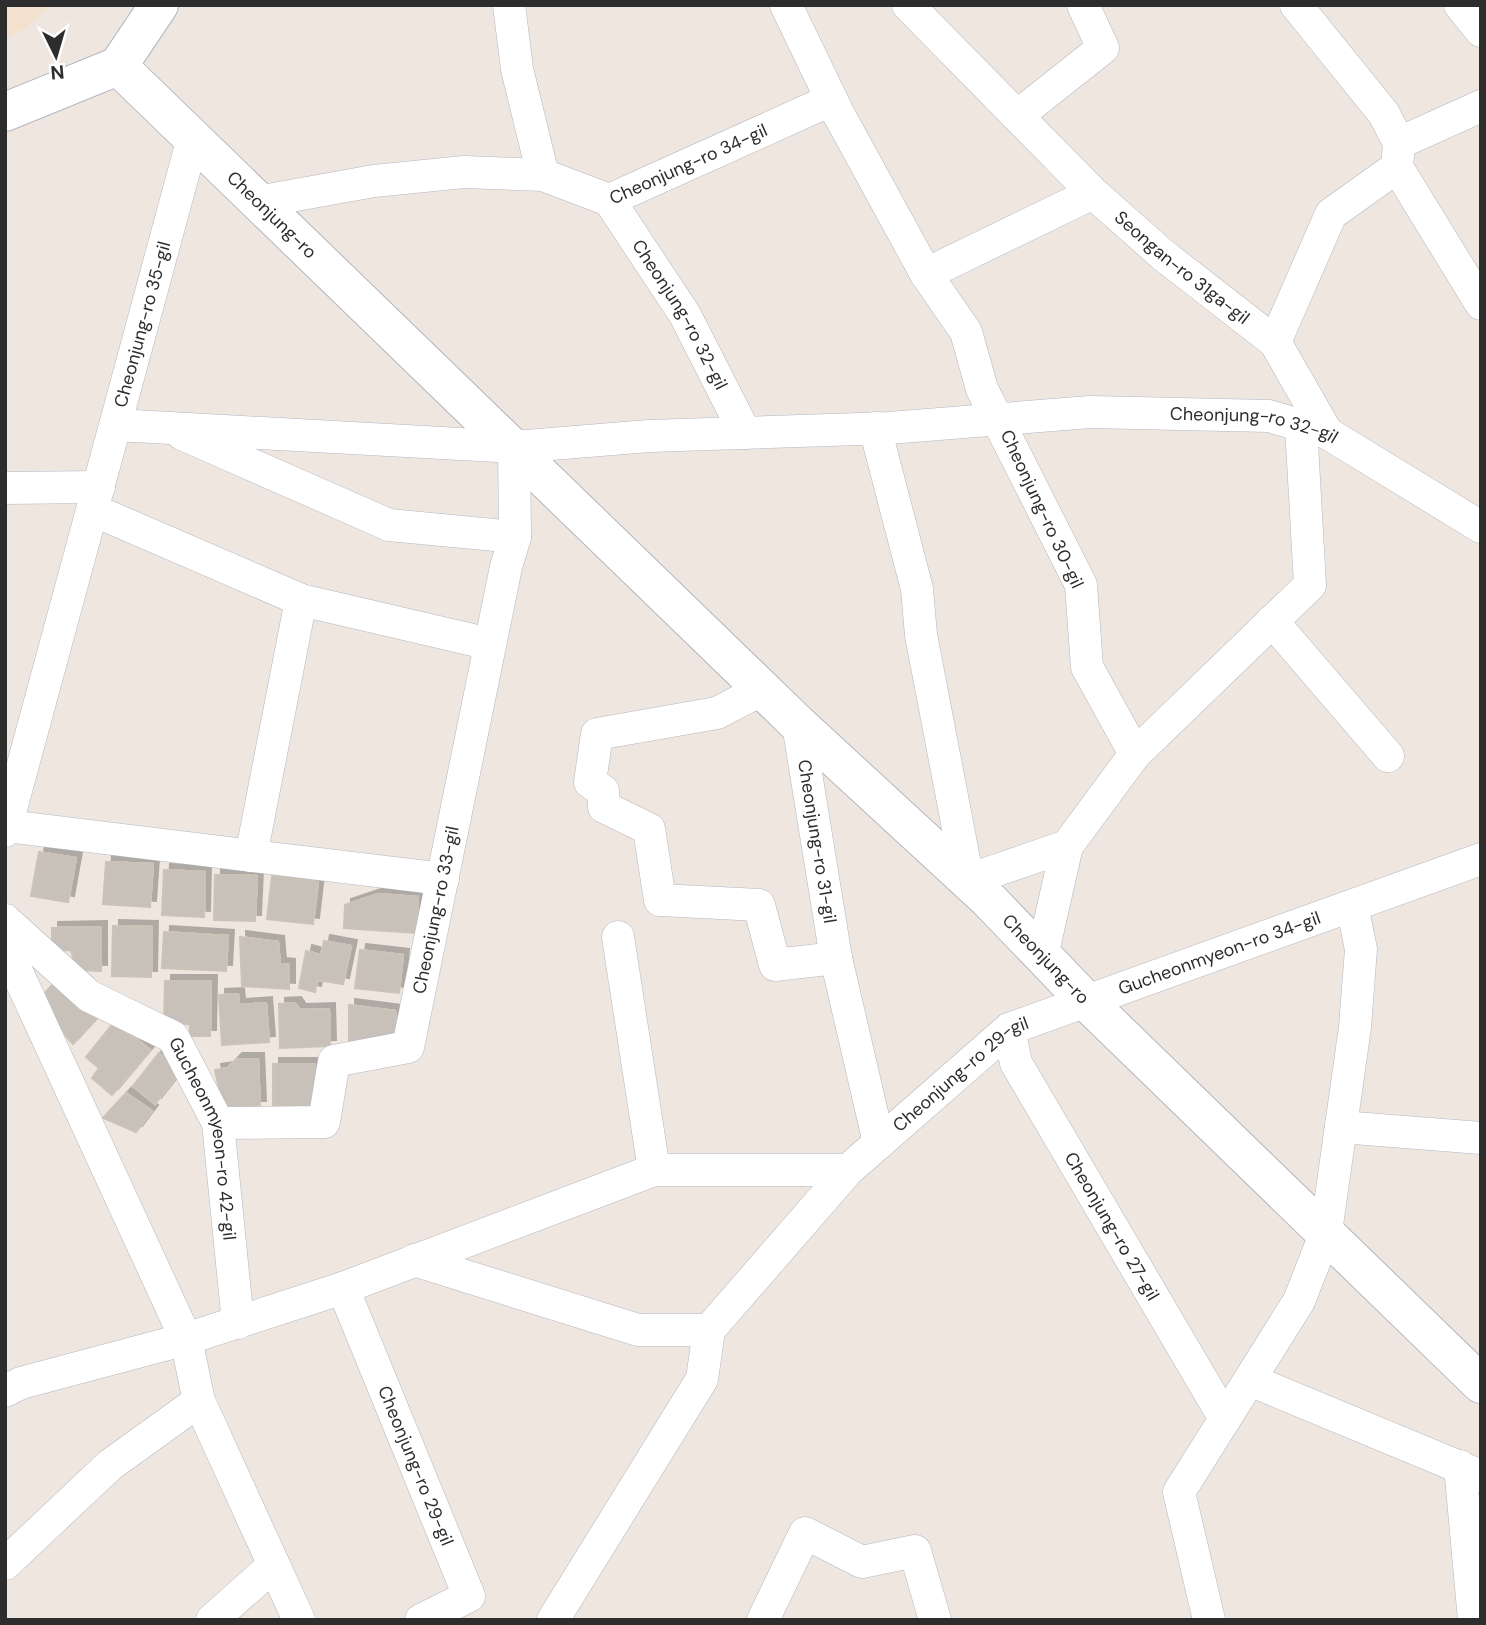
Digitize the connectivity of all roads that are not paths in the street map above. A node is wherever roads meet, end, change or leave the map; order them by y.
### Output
1 (159, 5) edge
2 (509, 5) edge
3 (786, 5) edge
4 (908, 5) edge
5 (1083, 5) edge
6 (1296, 5) edge
7 (1460, 5) edge
8 (1481, 31) edge
9 (117, 66) junction
10 (831, 100) junction
11 (1481, 106) edge
12 (5, 112) edge
13 (1017, 116) junction
14 (193, 138) junction
15 (1398, 155) junction
16 (544, 175) junction
17 (1093, 193) junction
18 (609, 200) junction
19 (257, 202) junction
20 (926, 274) junction
21 (1481, 304) edge
22 (1275, 342) junction
23 (1000, 419) junction
24 (116, 425) junction
25 (163, 426) junction
26 (875, 428) junction
27 (1314, 429) junction
28 (745, 433) junction
29 (514, 447) junction
30 (5, 488) edge
31 (96, 498) junction
32 (1481, 527) edge
33 (515, 537) junction
34 (301, 600) junction
35 (1272, 621) junction
36 (490, 644) junction
37 (763, 690) junction
38 (798, 724) junction
39 (1135, 754) junction
40 (1388, 756) dead end
41 (6, 828) edge
42 (1068, 846) junction
43 (251, 856) junction
44 (1481, 859) edge
45 (443, 879) junction
46 (968, 880) junction
47 (1352, 906) junction
48 (5, 920) edge
49 (618, 937) dead end
50 (5, 946) edge
51 (1042, 956) junction
52 (836, 958) junction
53 (1086, 1001) junction
54 (1009, 1029) junction
55 (218, 1123) junction
56 (1340, 1127) junction
57 (1481, 1138) edge
58 (879, 1143) junction
59 (654, 1170) junction
60 (848, 1170) junction
61 (1325, 1232) junction
62 (414, 1261) junction
63 (342, 1288) junction
64 (238, 1323) junction
65 (709, 1330) junction
66 (186, 1339) junction
67 (1250, 1380) junction
68 (1481, 1384) edge
69 (5, 1391) edge
70 (199, 1401) junction
71 (1225, 1419) junction
72 (1470, 1471) edge
73 (5, 1564) edge
74 (274, 1565) junction
75 (212, 1620) edge
76 (299, 1620) edge
77 (421, 1620) edge
78 (553, 1620) edge
79 (763, 1620) edge
80 (935, 1620) edge
81 (1209, 1620) edge
82 (1474, 1620) edge

1 - 9 street
2 - 16 street
3 - 10 street
4 - 13 street, Seongan-ro 31ga-gil
5 - 13 street
6 - 15 street
7 - 8 street
9 - 12 street
9 - 14 street, Cheonjung-ro
10 - 18 street, Cheonjung-ro 34-gil
10 - 20 street
11 - 15 street
13 - 17 street, Seongan-ro 31ga-gil
14 - 19 street, Cheonjung-ro
14 - 24 street, Cheonjung-ro 35-gil
15 - 21 street
15 - 22 street
16 - 18 street, Cheonjung-ro 34-gil
16 - 19 street, Cheonjung-ro 34-gil
17 - 20 street
17 - 22 street, Seongan-ro 31ga-gil
18 - 28 street, Cheonjung-ro 32-gil
19 - 29 street, Cheonjung-ro
20 - 23 street
22 - 27 street, Seongan-ro 31ga-gil
23 - 26 street, Cheonjung-ro 32-gil
23 - 27 street, Cheonjung-ro 32-gil
23 - 39 street, Cheonjung-ro 30-gil
24 - 25 street
24 - 31 street, Cheonjung-ro 35-gil
25 - 29 street
25 - 33 street
26 - 28 street, Cheonjung-ro 32-gil
26 - 46 street
27 - 32 street, Cheonjung-ro 32-gil
27 - 35 street
28 - 29 street, Cheonjung-ro 32-gil
29 - 33 street, Cheonjung-ro 33-gil
29 - 37 street, Cheonjung-ro
30 - 31 street
31 - 34 street
31 - 41 street, Cheonjung-ro 35-gil
33 - 36 street, Cheonjung-ro 33-gil
34 - 36 street
34 - 43 street
35 - 39 street
35 - 40 street
36 - 45 street, Cheonjung-ro 33-gil
37 - 38 street, Cheonjung-ro
37 - 52 street
38 - 46 street, Cheonjung-ro
38 - 52 street, Cheonjung-ro 31-gil
39 - 42 street
41 - 43 street, Cheonjung-ro 35-gil
42 - 46 street
42 - 51 street
43 - 45 street, Cheonjung-ro 35-gil
44 - 47 street, Gucheonmyeon-ro 34-gil
45 - 55 street, Cheonjung-ro 33-gil
46 - 51 street, Cheonjung-ro
47 - 53 street, Gucheonmyeon-ro 34-gil
47 - 56 street
48 - 55 street, Gucheonmyeon-ro 42-gil
49 - 59 street
50 - 66 street
51 - 53 street, Cheonjung-ro
52 - 58 street, Cheonjung-ro 31-gil
53 - 54 street, Cheonjung-ro 29-gil
53 - 61 street, Cheonjung-ro
54 - 58 street, Cheonjung-ro 29-gil
54 - 71 street, Cheonjung-ro 27-gil
55 - 64 street, Gucheonmyeon-ro 42-gil
56 - 57 street
56 - 61 street
58 - 60 street, Cheonjung-ro 29-gil
59 - 60 street
59 - 62 street
60 - 65 street, Cheonjung-ro 29-gil
61 - 67 street
61 - 68 street, Cheonjung-ro
62 - 63 street
62 - 65 street
63 - 64 street
63 - 77 street, Cheonjung-ro 29-gil
64 - 66 street
65 - 78 street
66 - 69 street
66 - 70 street
67 - 71 street
67 - 72 street
70 - 73 street
70 - 74 street
71 - 81 street
72 - 82 street
74 - 75 street
74 - 76 street
79 - 80 street

